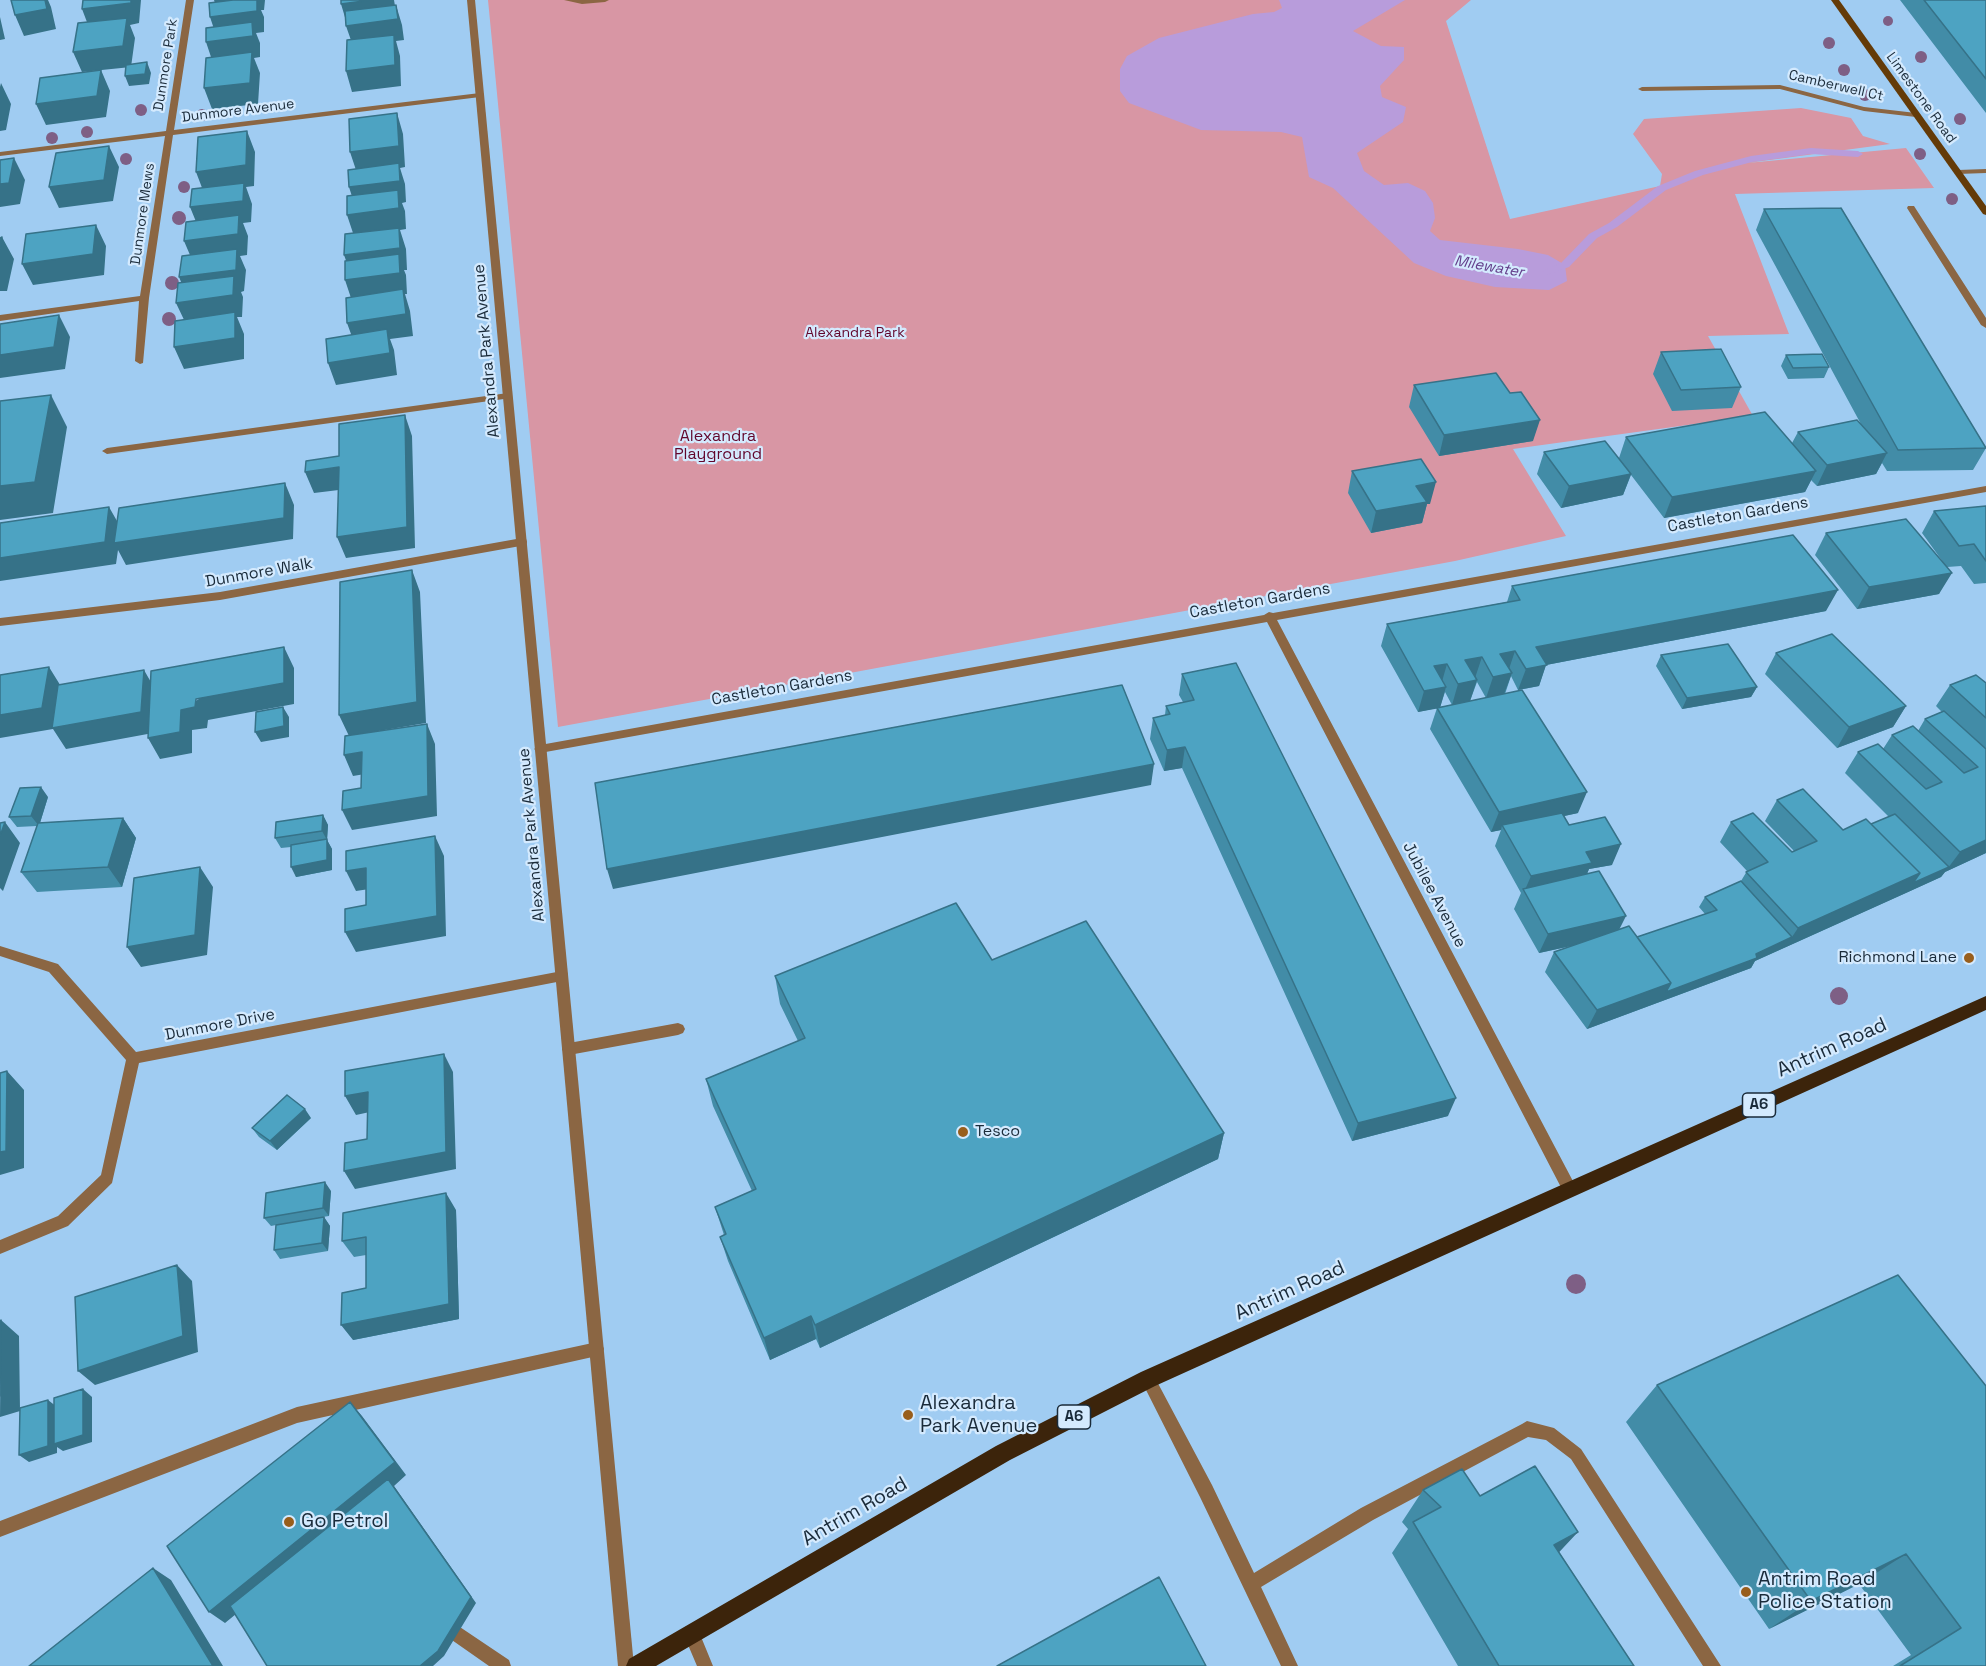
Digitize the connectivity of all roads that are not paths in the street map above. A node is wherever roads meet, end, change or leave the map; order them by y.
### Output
1 (190, 0) edge
2 (471, 0) edge
3 (568, 0) edge
4 (605, 0) edge
5 (1835, 0) edge
6 (1642, 89) dead end
7 (480, 95) junction
8 (1916, 115) junction
9 (169, 134) junction
10 (0, 154) edge
11 (1986, 171) edge
12 (1958, 172) junction
13 (1911, 208) dead end
14 (1986, 212) edge
15 (144, 298) junction
16 (0, 318) edge
17 (1986, 325) edge
18 (140, 362) dead end
19 (508, 396) junction
20 (107, 452) dead end
21 (1986, 489) edge
22 (522, 542) junction
23 (1269, 616) junction
24 (0, 622) edge
25 (540, 749) junction
26 (0, 951) edge
27 (562, 976) junction
28 (1986, 1003) edge
29 (678, 1029) dead end
30 (569, 1048) junction
31 (133, 1058) junction
32 (1570, 1190) junction
33 (0, 1247) edge
34 (597, 1349) junction
35 (1148, 1379) junction
36 (0, 1529) edge
37 (1250, 1584) junction
38 (426, 1624) edge
39 (691, 1633) junction
40 (503, 1666) edge
41 (626, 1666) edge
42 (636, 1666) edge
43 (705, 1666) edge
44 (1290, 1666) edge
45 (1713, 1666) edge

1 - 9 street, Dunmore Park
2 - 7 street, Alexandra Park Avenue
3 - 4 street
5 - 8 main road, Limestone Road
6 - 8 street, Camberwell Ct
7 - 9 street, Dunmore Avenue
7 - 19 street, Alexandra Park Avenue
8 - 12 main road, Limestone Road
9 - 10 street, Dunmore Avenue
9 - 15 street, Dunmore Mews
11 - 12 street
12 - 14 main road, Limestone Road
13 - 17 street
15 - 16 street
15 - 18 street, Dunmore Mews
19 - 20 street
19 - 22 street, Alexandra Park Avenue
21 - 23 street, Castleton Gardens
22 - 24 street, Dunmore Walk
22 - 25 street, Alexandra Park Avenue
23 - 25 street, Castleton Gardens
23 - 32 street, Jubilee Avenue
25 - 27 street, Alexandra Park Avenue
26 - 31 street
27 - 30 street, Alexandra Park Avenue
27 - 31 street, Dunmore Drive
28 - 32 main road, Antrim Road / A6
29 - 30 street
30 - 34 street, Alexandra Park Avenue
31 - 33 street
32 - 35 main road, Antrim Road / A6
34 - 36 street
34 - 41 street, Alexandra Park Avenue
35 - 37 street
35 - 39 main road, Antrim Road / A6
37 - 44 street
37 - 45 street
38 - 40 street
39 - 42 main road, Antrim Road / A6
39 - 43 street

